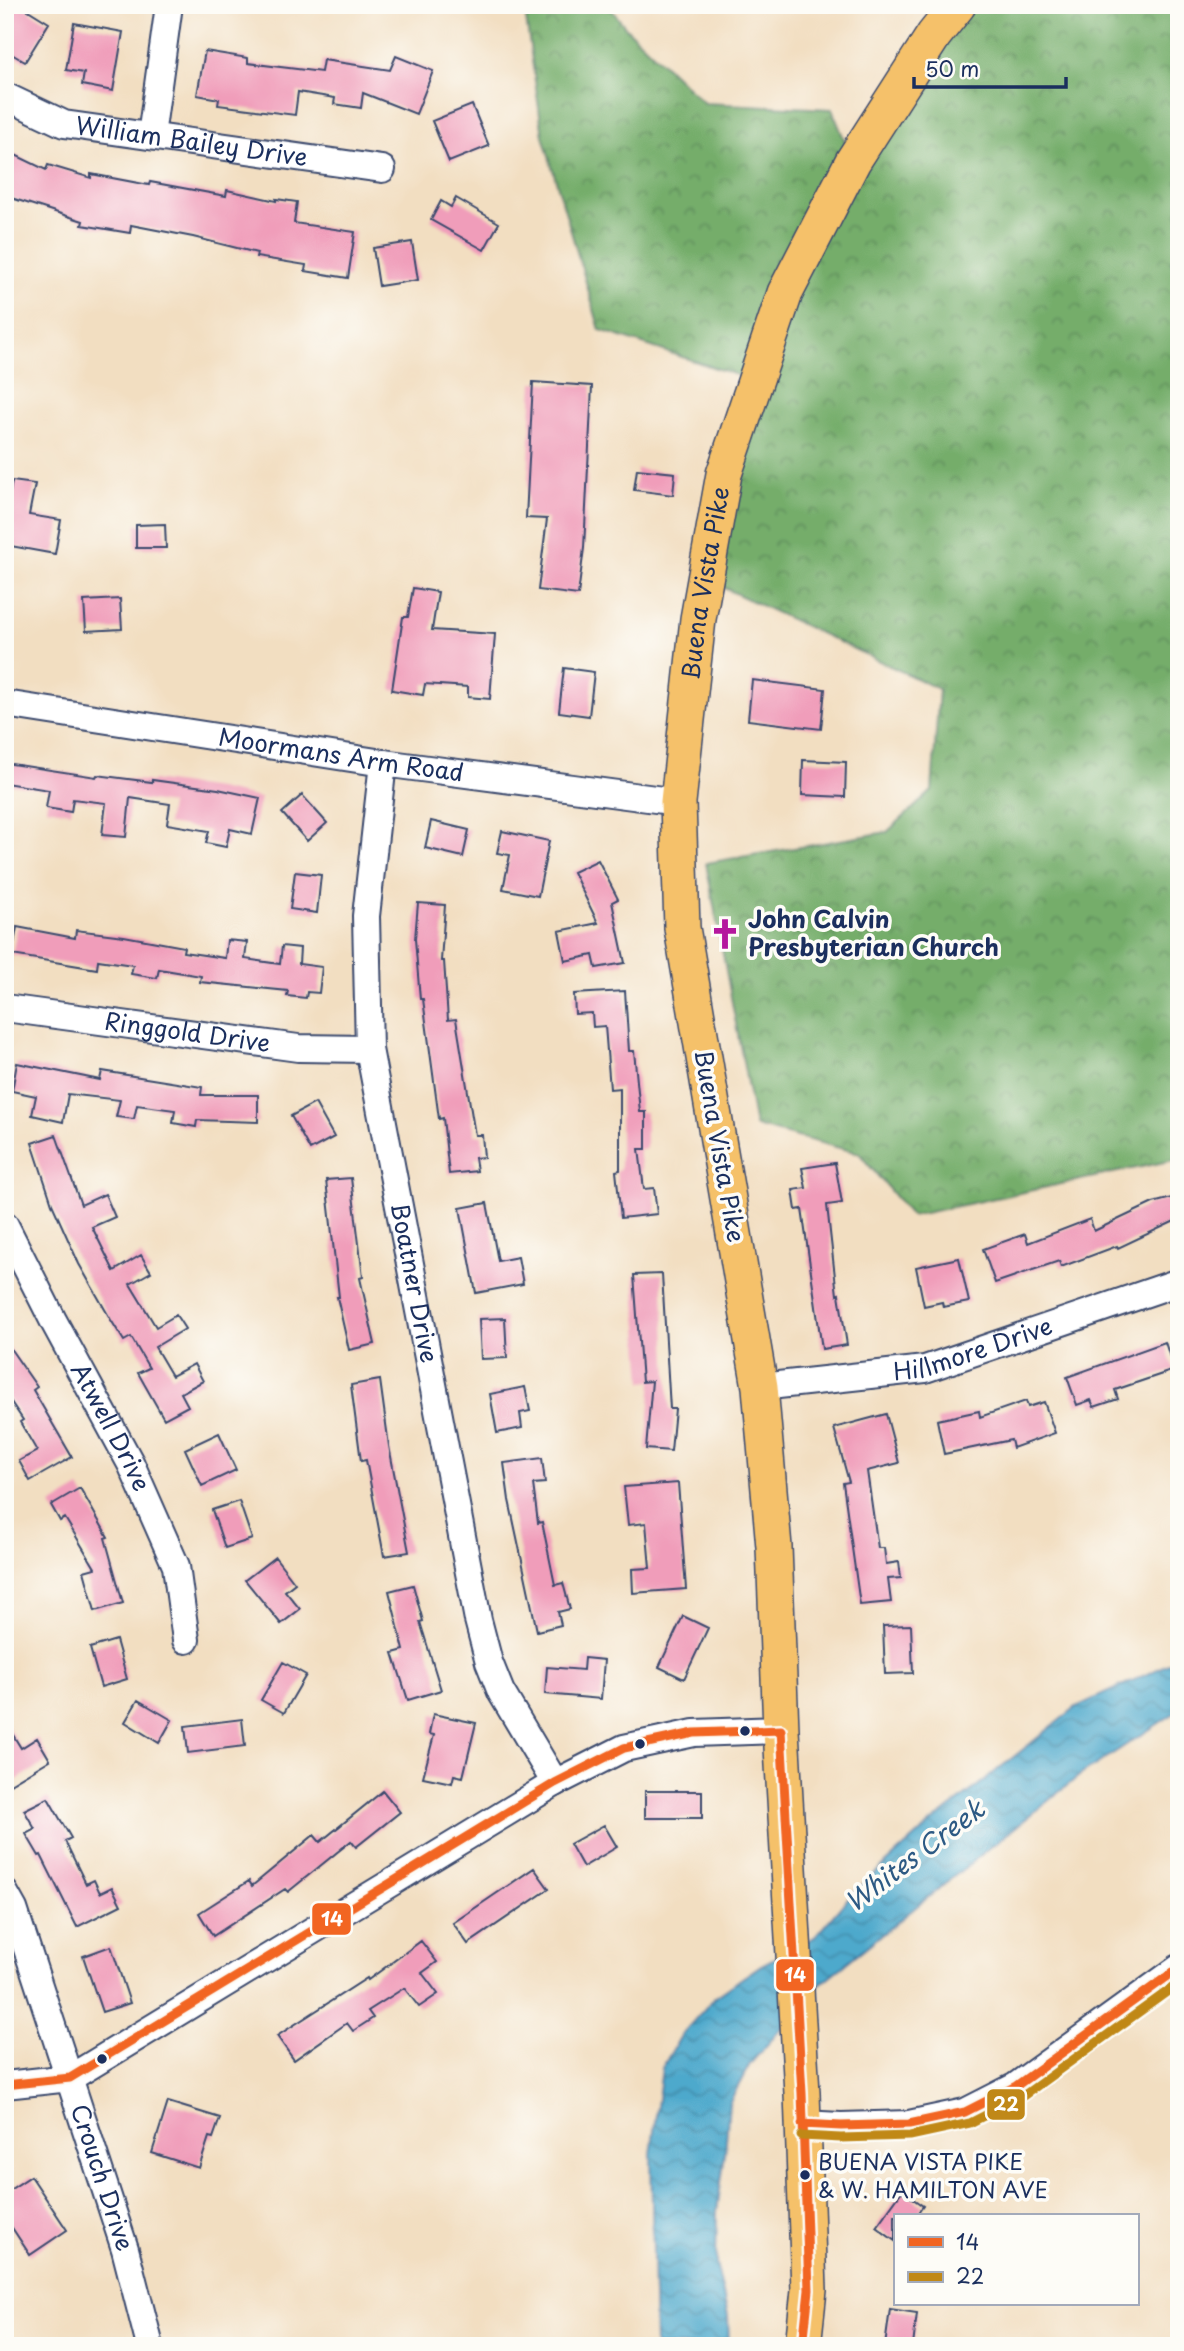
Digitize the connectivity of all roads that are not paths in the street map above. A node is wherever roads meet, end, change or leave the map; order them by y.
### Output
1 (169, 5) edge
2 (958, 5) edge
3 (5, 96) edge
4 (151, 136) junction
5 (383, 169) dead end
6 (5, 704) edge
7 (383, 763) junction
8 (678, 802) junction
9 (5, 1009) edge
10 (369, 1049) junction
11 (5, 1225) edge
12 (1179, 1282) edge
13 (760, 1387) junction
14 (186, 1640) dead end
15 (781, 1730) junction
16 (555, 1783) junction
17 (5, 1893) edge
18 (1179, 1969) edge
19 (70, 2078) junction
20 (5, 2085) edge
21 (802, 2108) junction
22 (150, 2346) edge
23 (803, 2346) edge

1 - 4 street
2 - 8 main road, Buena Vista Pike
3 - 4 street, William Bailey Drive
4 - 5 street, William Bailey Drive
6 - 7 street, Moormans Arm Road
7 - 8 street, Moormans Arm Road
7 - 10 street, Boatner Drive
8 - 13 main road, Buena Vista Pike
9 - 10 street, Ringgold Drive
10 - 16 street, Boatner Drive
11 - 14 street, Atwell Drive
12 - 13 street, Hillmore Drive
13 - 15 main road, Buena Vista Pike
15 - 16 street
15 - 21 main road, Buena Vista Pike
16 - 19 street
17 - 19 street, Crouch Drive
18 - 21 street
19 - 20 street
19 - 22 street, Crouch Drive
21 - 23 main road, Buena Vista Pike

